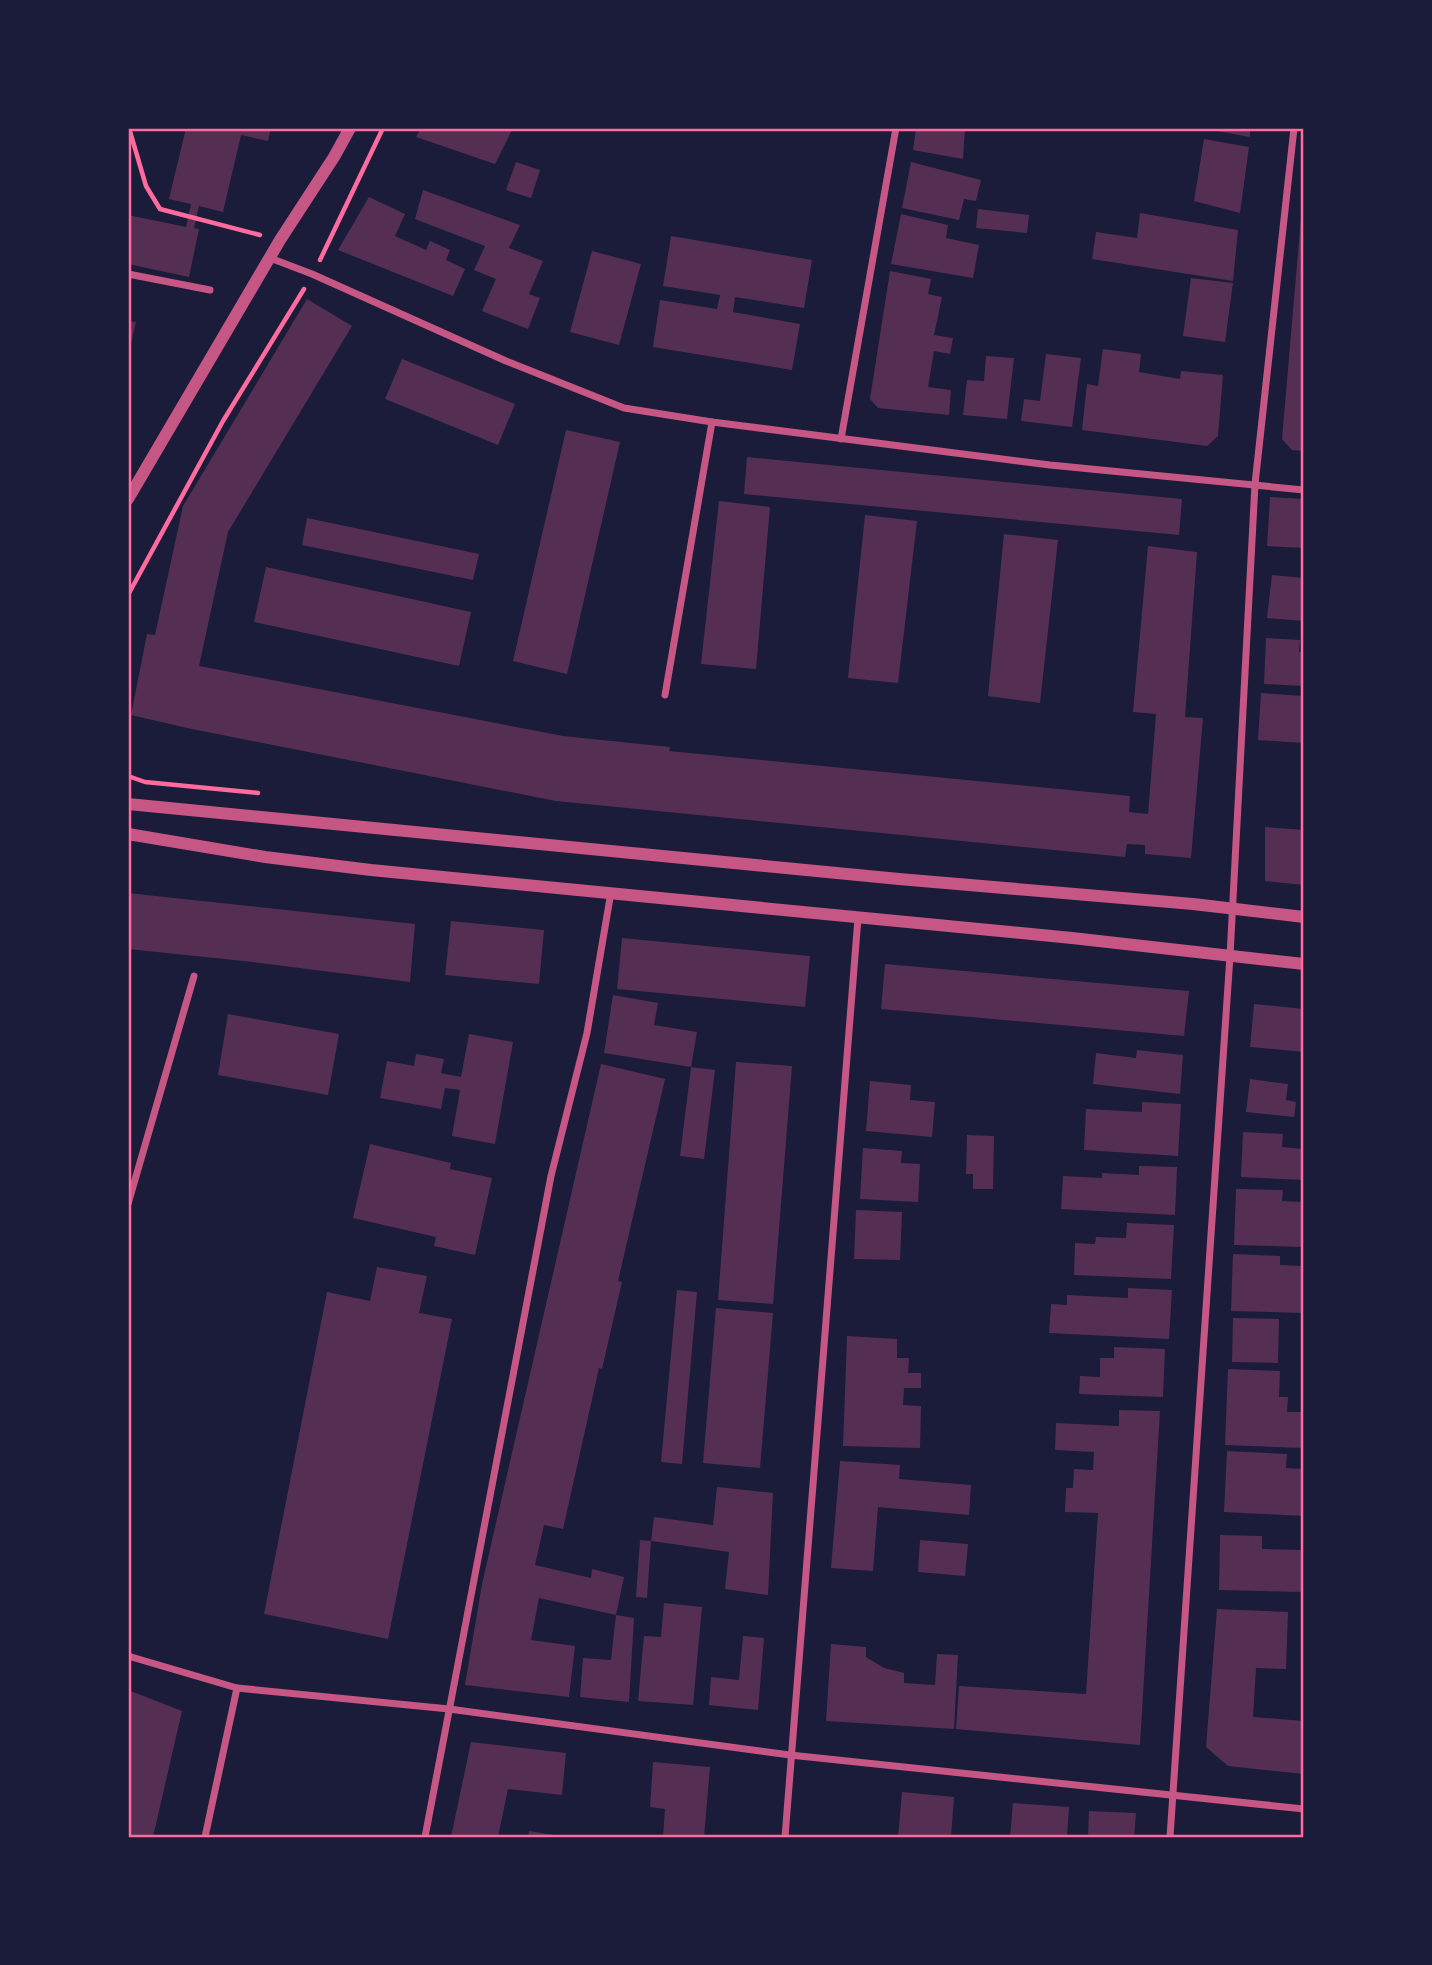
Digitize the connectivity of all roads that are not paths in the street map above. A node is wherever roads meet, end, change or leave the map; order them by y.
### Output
1 (350, 128) edge
2 (896, 128) edge
3 (1294, 128) edge
4 (270, 257) junction
5 (128, 274) edge
6 (210, 290) dead end
7 (712, 422) junction
8 (841, 439) junction
9 (1255, 484) junction
10 (1304, 490) edge
11 (128, 499) edge
12 (665, 695) dead end
13 (128, 804) edge
14 (128, 834) edge
15 (611, 892) junction
16 (1233, 911) junction
17 (1304, 917) edge
18 (858, 918) junction
19 (1230, 956) junction
20 (1304, 964) edge
21 (194, 976) dead end
22 (128, 1204) edge
23 (128, 1656) edge
24 (237, 1688) junction
25 (449, 1709) junction
26 (790, 1755) junction
27 (1173, 1795) junction
28 (1304, 1810) edge
29 (205, 1837) edge
30 (425, 1837) edge
31 (785, 1837) edge
32 (1170, 1837) edge

1 - 4 street
2 - 8 street
3 - 9 street
4 - 7 street
4 - 11 street
5 - 6 street
7 - 8 street
7 - 12 street
8 - 9 street
9 - 10 street
9 - 16 street
13 - 16 street
14 - 15 street
15 - 18 street
15 - 25 street
16 - 17 street
16 - 19 street
18 - 19 street
18 - 26 street
19 - 20 street
19 - 27 street
21 - 22 street
23 - 24 street
24 - 25 street
24 - 29 street
25 - 26 street
25 - 30 street
26 - 27 street
26 - 31 street
27 - 28 street
27 - 32 street

